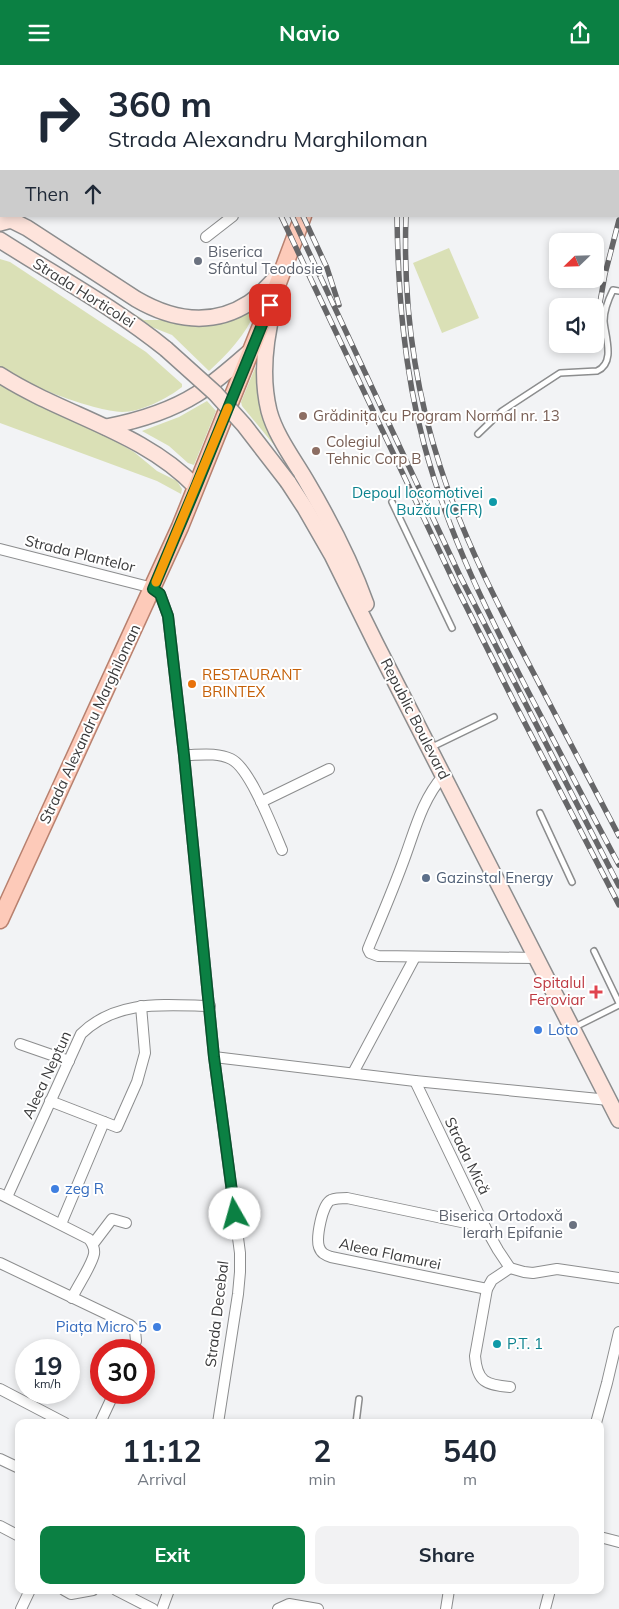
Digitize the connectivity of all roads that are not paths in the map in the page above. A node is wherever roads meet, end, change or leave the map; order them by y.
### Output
1 (232, 217) edge
2 (303, 217) edge
3 (8, 220) edge
4 (206, 237) dead end
5 (4, 244) edge
6 (284, 268) junction
7 (619, 291) edge
8 (166, 349) joint
9 (252, 350) junction
10 (0, 375) edge
11 (106, 427) junction
12 (478, 434) dead end
13 (196, 487) junction
14 (392, 502) dead end
15 (0, 549) edge
16 (153, 589) junction
17 (452, 628) dead end
18 (376, 644) junction
19 (494, 717) dead end
20 (430, 748) junction
21 (184, 755) junction
22 (329, 769) dead end
23 (444, 776) junction
24 (261, 802) junction
25 (540, 813) dead end
26 (282, 850) dead end
27 (572, 882) dead end
28 (0, 920) edge
29 (594, 951) dead end
30 (415, 957) junction
31 (538, 958) junction
32 (619, 1004) edge
33 (141, 1006) junction
34 (210, 1006) junction
35 (572, 1028) junction
36 (20, 1044) dead end
37 (214, 1057) junction
38 (69, 1061) junction
39 (353, 1073) junction
40 (415, 1081) junction
41 (609, 1100) junction
42 (50, 1101) junction
43 (619, 1120) edge
44 (104, 1122) junction
45 (3, 1195) edge
46 (126, 1223) dead end
47 (61, 1224) junction
48 (485, 1227) junction
49 (93, 1244) junction
50 (0, 1263) edge
51 (510, 1268) junction
52 (619, 1278) edge
53 (487, 1289) junction
54 (72, 1298) junction
55 (619, 1332) edge
56 (136, 1339) edge
57 (510, 1387) dead end
58 (0, 1389) edge
59 (360, 1399) dead end
60 (109, 1404) edge
61 (57, 1419) edge
62 (102, 1419) edge
63 (219, 1419) edge
64 (357, 1419) edge
65 (597, 1419) edge
66 (0, 1459) edge
67 (15, 1466) edge
68 (0, 1527) edge
69 (15, 1534) edge
70 (604, 1538) edge
71 (619, 1542) edge
72 (28, 1594) edge
73 (124, 1594) edge
74 (168, 1594) edge
75 (448, 1594) edge
76 (549, 1594) edge
77 (21, 1609) edge
78 (153, 1609) edge
79 (162, 1609) edge
80 (278, 1609) edge
81 (318, 1609) edge
82 (446, 1609) edge
83 (545, 1609) edge

1 - 4 street
2 - 6 main road, Strada Alexandru Marghiloman
3 - 6 main road
5 - 8 main road, Strada Horticolei
6 - 9 main road, Strada Alexandru Marghiloman
6 - 18 main road
7 - 12 lane
8 - 18 main road, Republic Boulevard, bridge
9 - 11 main road
9 - 13 main road, Strada Alexandru Marghiloman
10 - 11 main road
11 - 13 main road
13 - 16 main road, Strada Alexandru Marghiloman
14 - 17 lane
15 - 16 street, Strada Plantelor
16 - 21 street, Strada Decebal
16 - 28 main road, Strada Alexandru Marghiloman
18 - 20 main road, Republic Boulevard
19 - 20 lane
20 - 23 main road, Republic Boulevard
21 - 24 street
21 - 34 street, Strada Decebal
22 - 24 street
23 - 30 street
23 - 31 main road, Republic Boulevard
24 - 26 street
25 - 27 lane
29 - 32 lane
30 - 31 street
30 - 39 street
31 - 35 main road, Republic Boulevard
32 - 35 lane
33 - 34 street, Aleea Neptun
33 - 38 street, Aleea Neptun
33 - 44 street
34 - 37 street, Strada Decebal
35 - 41 main road, Republic Boulevard
36 - 38 street
37 - 39 street
37 - 63 street, Strada Decebal
38 - 42 street, Aleea Neptun
39 - 40 street
40 - 41 street
40 - 48 street, Strada Mică
41 - 43 main road, Republic Boulevard
42 - 44 street
42 - 45 street, Aleea Neptun
44 - 47 street
45 - 47 street, Aleea Neptun
46 - 49 street
47 - 49 street, Aleea Neptun
48 - 51 street, Strada Mică
48 - 53 street, Aleea Flamurei
49 - 54 street
50 - 54 street
51 - 52 street
51 - 53 street
53 - 57 street
54 - 56 street
55 - 65 street
58 - 61 street
59 - 64 lane
60 - 62 street
66 - 67 street
68 - 69 street
70 - 71 street
72 - 77 street
73 - 78 street
74 - 79 street
75 - 82 street
76 - 83 street
80 - 81 street

